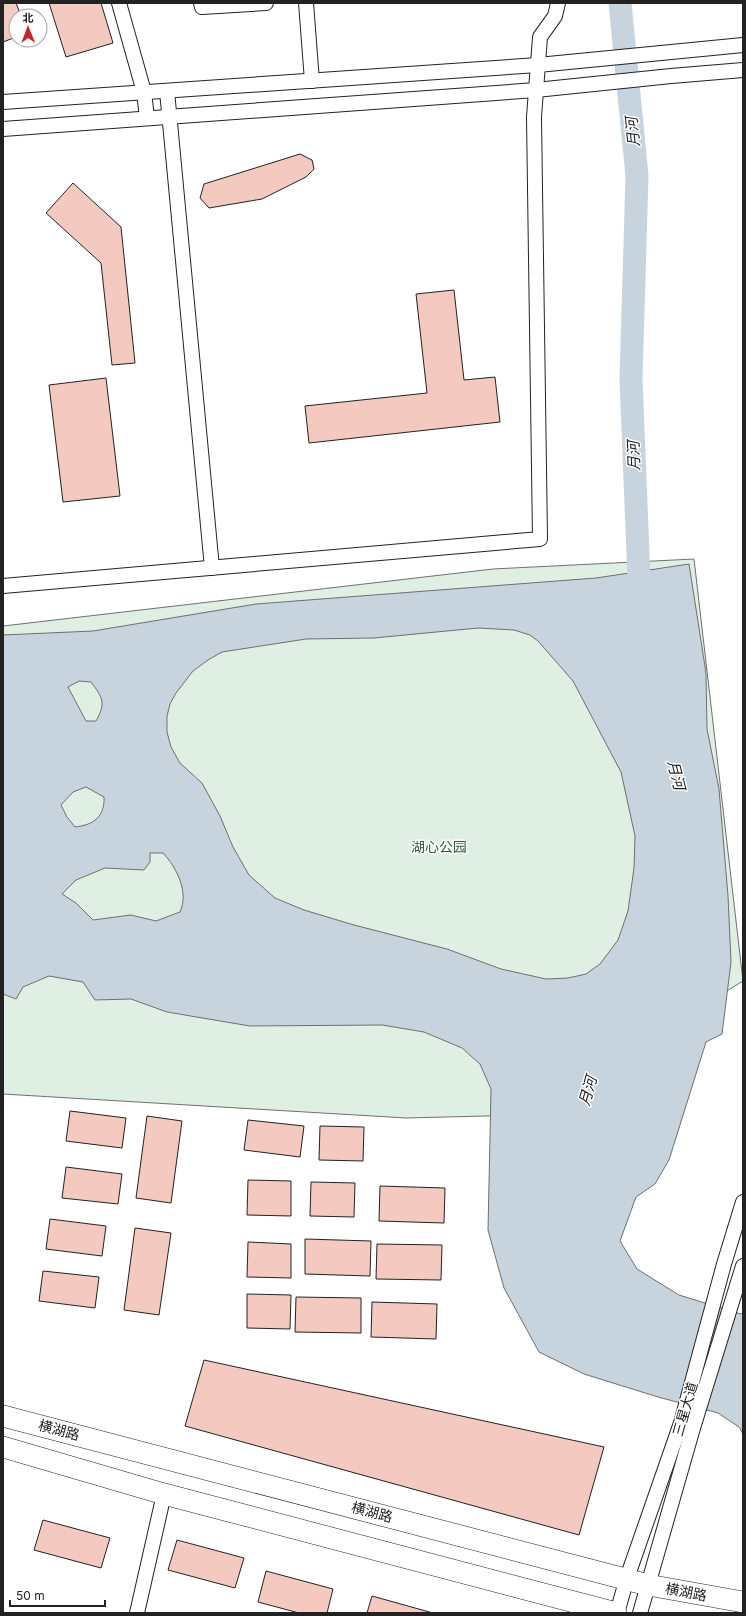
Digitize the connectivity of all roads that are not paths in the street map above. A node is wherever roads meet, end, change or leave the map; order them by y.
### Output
1 (119, 3) edge
2 (201, 3) edge
3 (266, 3) edge
4 (306, 3) edge
5 (558, 3) edge
6 (743, 45) edge
7 (538, 65) junction
8 (743, 70) edge
9 (312, 81) junction
10 (536, 90) junction
11 (167, 91) junction
12 (144, 92) junction
13 (3, 102) edge
14 (169, 116) junction
15 (147, 118) junction
16 (3, 129) edge
17 (212, 568) junction
18 (3, 586) edge
19 (743, 1202) edge
20 (743, 1267) edge
21 (3, 1416) edge
22 (687, 1426) junction
23 (3, 1447) edge
24 (164, 1494) junction
25 (627, 1578) junction
26 (648, 1585) junction
27 (741, 1602) edge
28 (137, 1613) edge
29 (617, 1613) edge
30 (640, 1613) edge

1 - 12 street
2 - 3 street
4 - 9 street
5 - 7 street
6 - 7 street
7 - 9 street
7 - 10 street
8 - 10 street
9 - 11 street
10 - 14 street
10 - 17 street
11 - 12 street
11 - 14 street
12 - 13 street
12 - 15 street
14 - 15 street
14 - 17 street
15 - 16 street
17 - 18 street
19 - 22 street, 三星大道
20 - 22 street, 三星大道
21 - 25 highway, 横湖路
22 - 25 street, 三星大道
22 - 26 street, 三星大道
23 - 24 highway
24 - 28 street
24 - 29 highway
25 - 26 highway, 横湖路
25 - 29 street, 三星大道
26 - 27 highway, 横湖路
26 - 30 street, 三星大道

